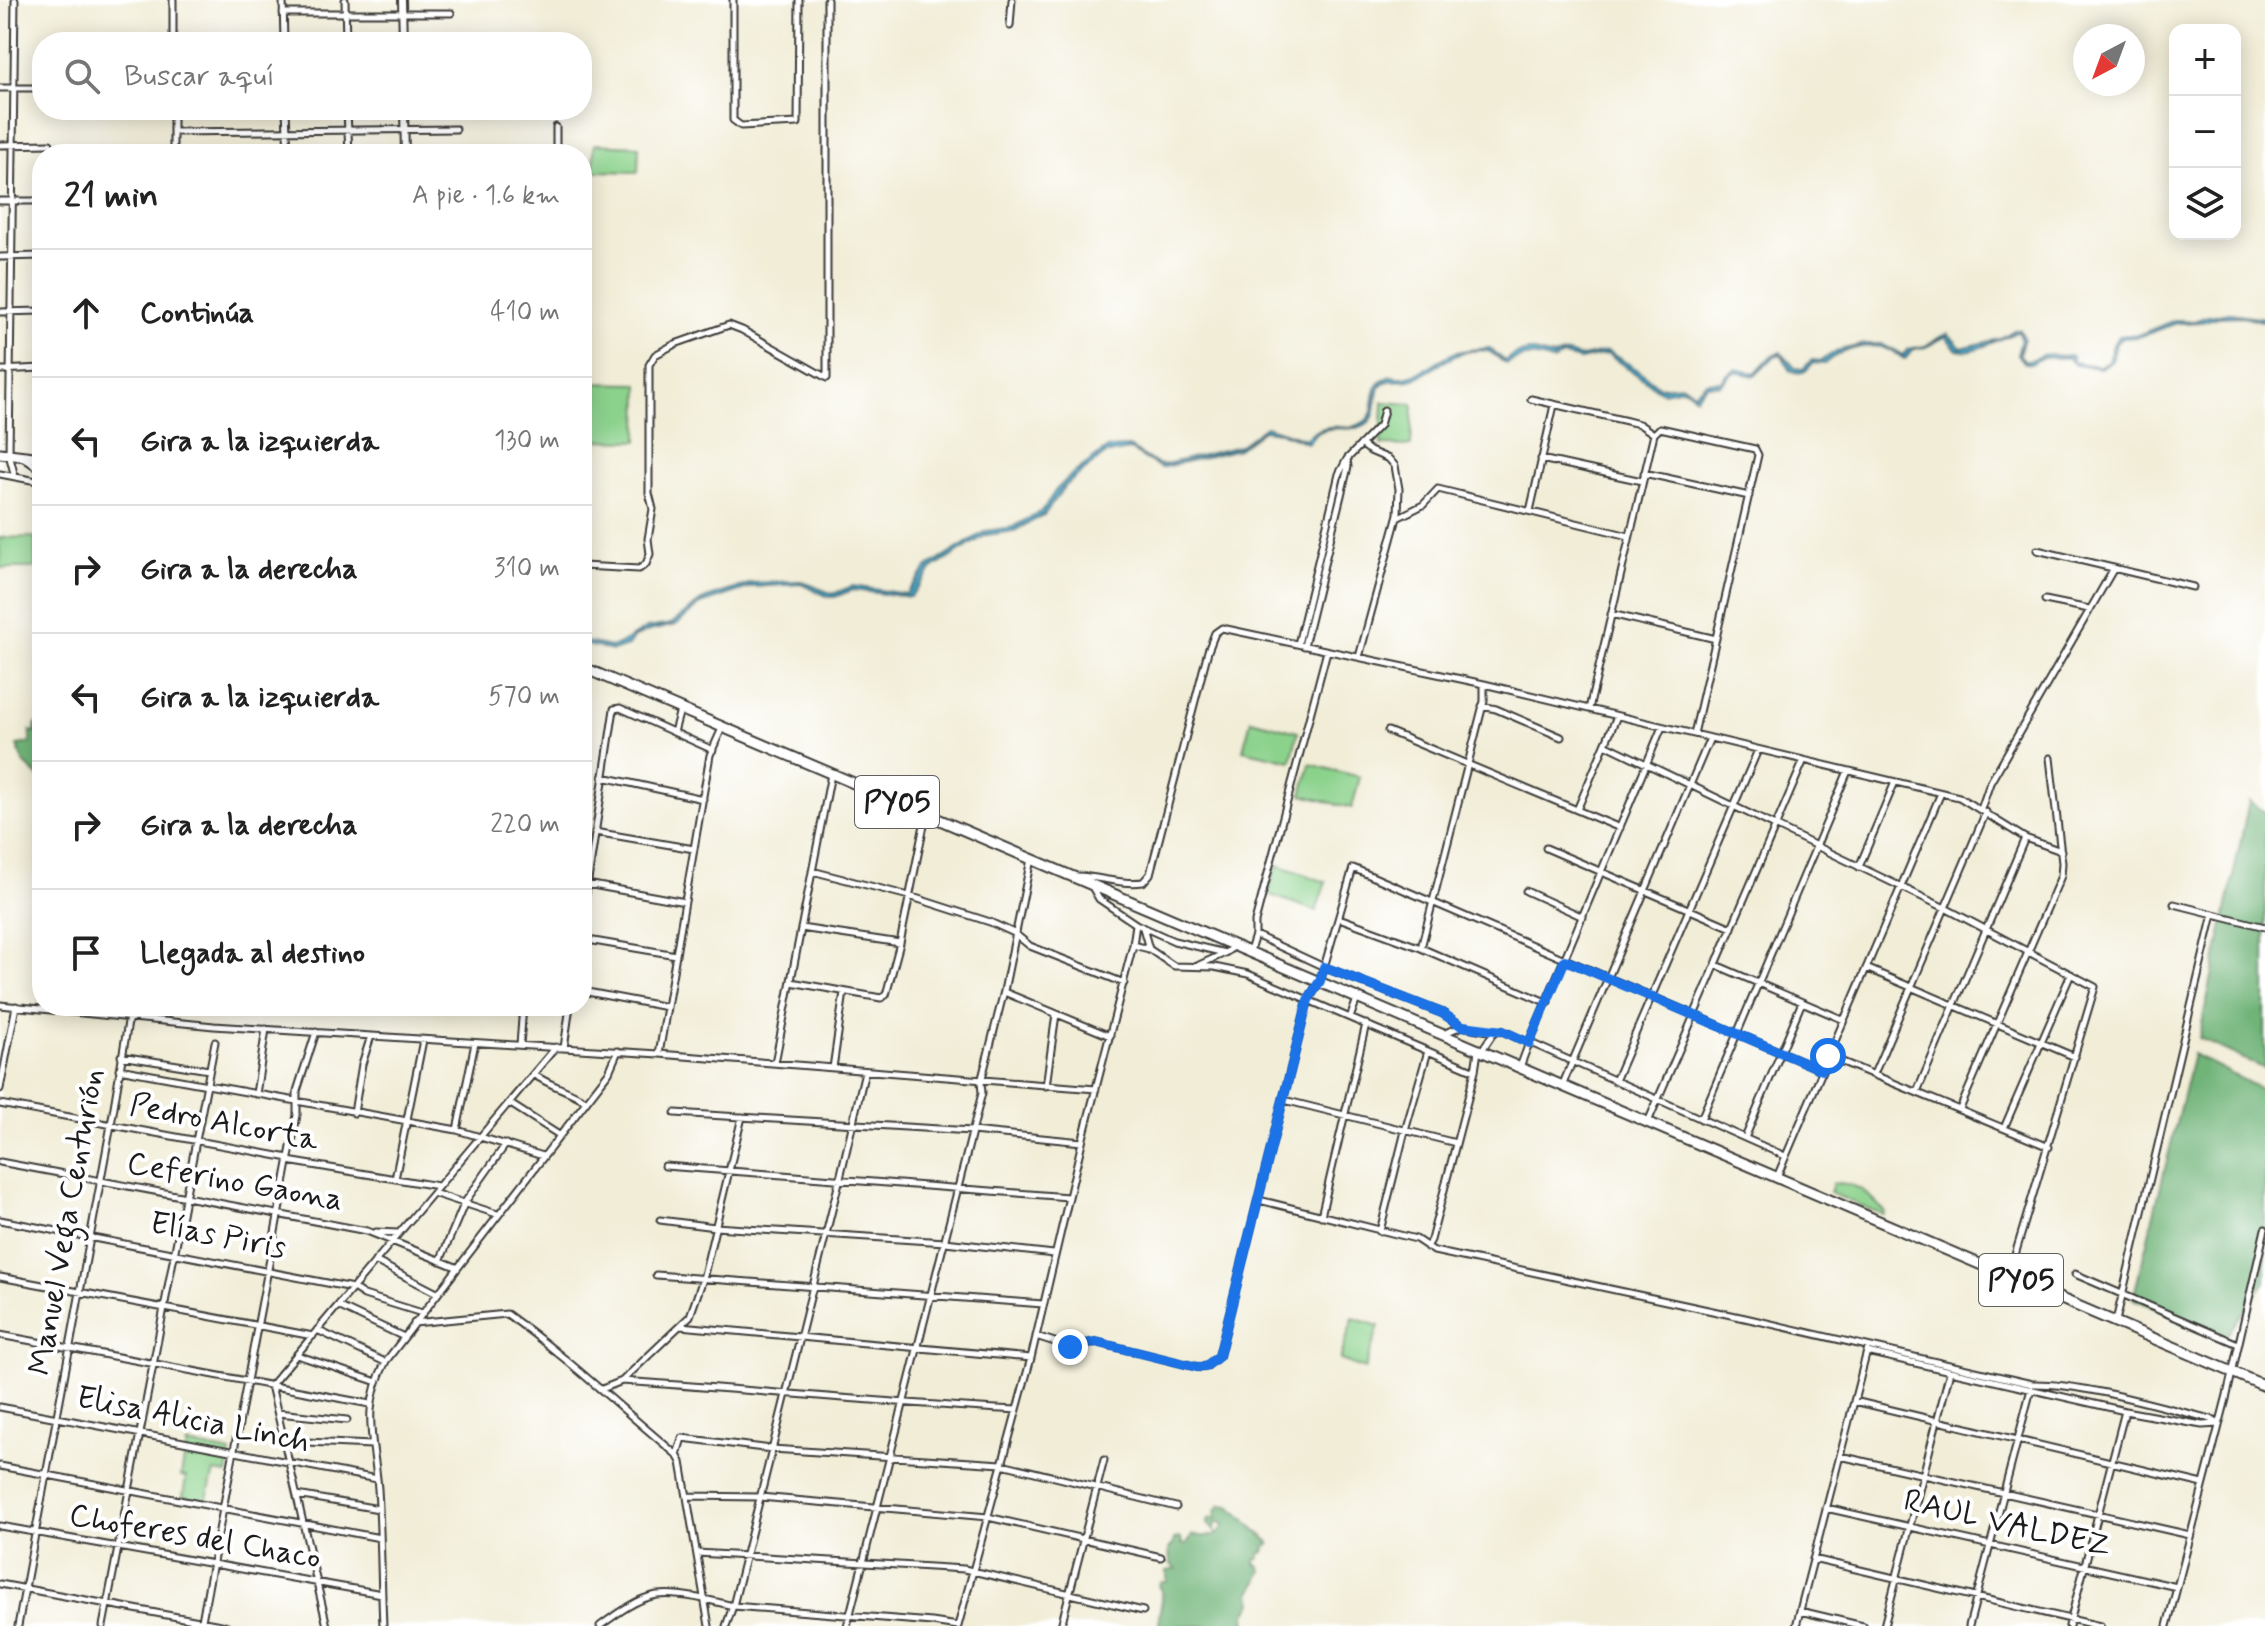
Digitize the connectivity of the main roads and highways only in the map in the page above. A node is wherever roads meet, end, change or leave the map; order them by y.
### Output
1 (5, 454) edge
2 (32, 457) edge
3 (592, 671) edge
4 (2265, 1386) edge

1 - 2 highway
3 - 4 highway, PY05

